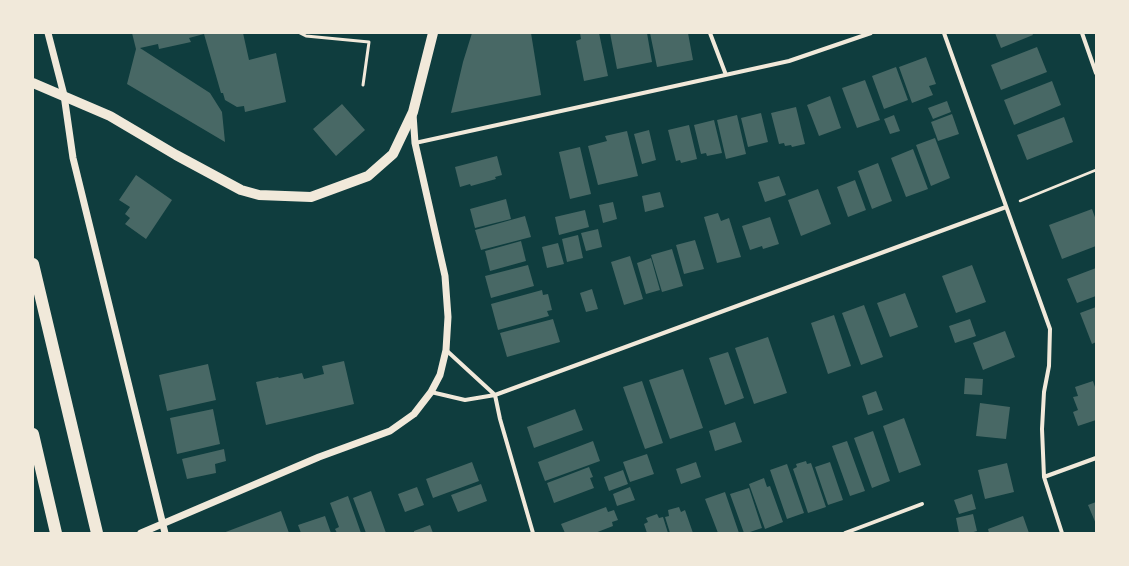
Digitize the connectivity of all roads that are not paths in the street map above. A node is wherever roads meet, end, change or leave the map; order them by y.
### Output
1 (48, 33) edge
2 (300, 33) edge
3 (433, 33) edge
4 (710, 33) edge
5 (871, 33) edge
6 (944, 33) edge
7 (1082, 33) edge
8 (1096, 73) edge
9 (726, 75) junction
10 (33, 83) edge
11 (363, 85) dead end
12 (64, 95) junction
13 (413, 112) junction
14 (415, 142) junction
15 (1006, 206) junction
16 (33, 264) edge
17 (446, 350) junction
18 (431, 392) junction
19 (495, 395) junction
20 (33, 434) edge
21 (1096, 458) edge
22 (1044, 477) junction
23 (922, 504) dead end
24 (161, 523) junction
25 (56, 533) edge
26 (97, 533) edge
27 (141, 533) edge
28 (165, 533) edge
29 (533, 533) edge
30 (845, 533) edge
31 (1062, 533) edge

1 - 12 street
2 - 11 lane
3 - 13 main road
4 - 9 street
5 - 9 street
6 - 15 street
7 - 8 street
9 - 14 street
10 - 12 main road
12 - 13 main road
12 - 24 street
13 - 14 street
14 - 17 street
15 - 19 street
15 - 22 street
16 - 26 highway
17 - 18 street
17 - 19 street
18 - 19 street
18 - 24 street
19 - 29 street
20 - 25 highway
21 - 22 street
22 - 31 street
23 - 30 street
24 - 27 street
24 - 28 street

